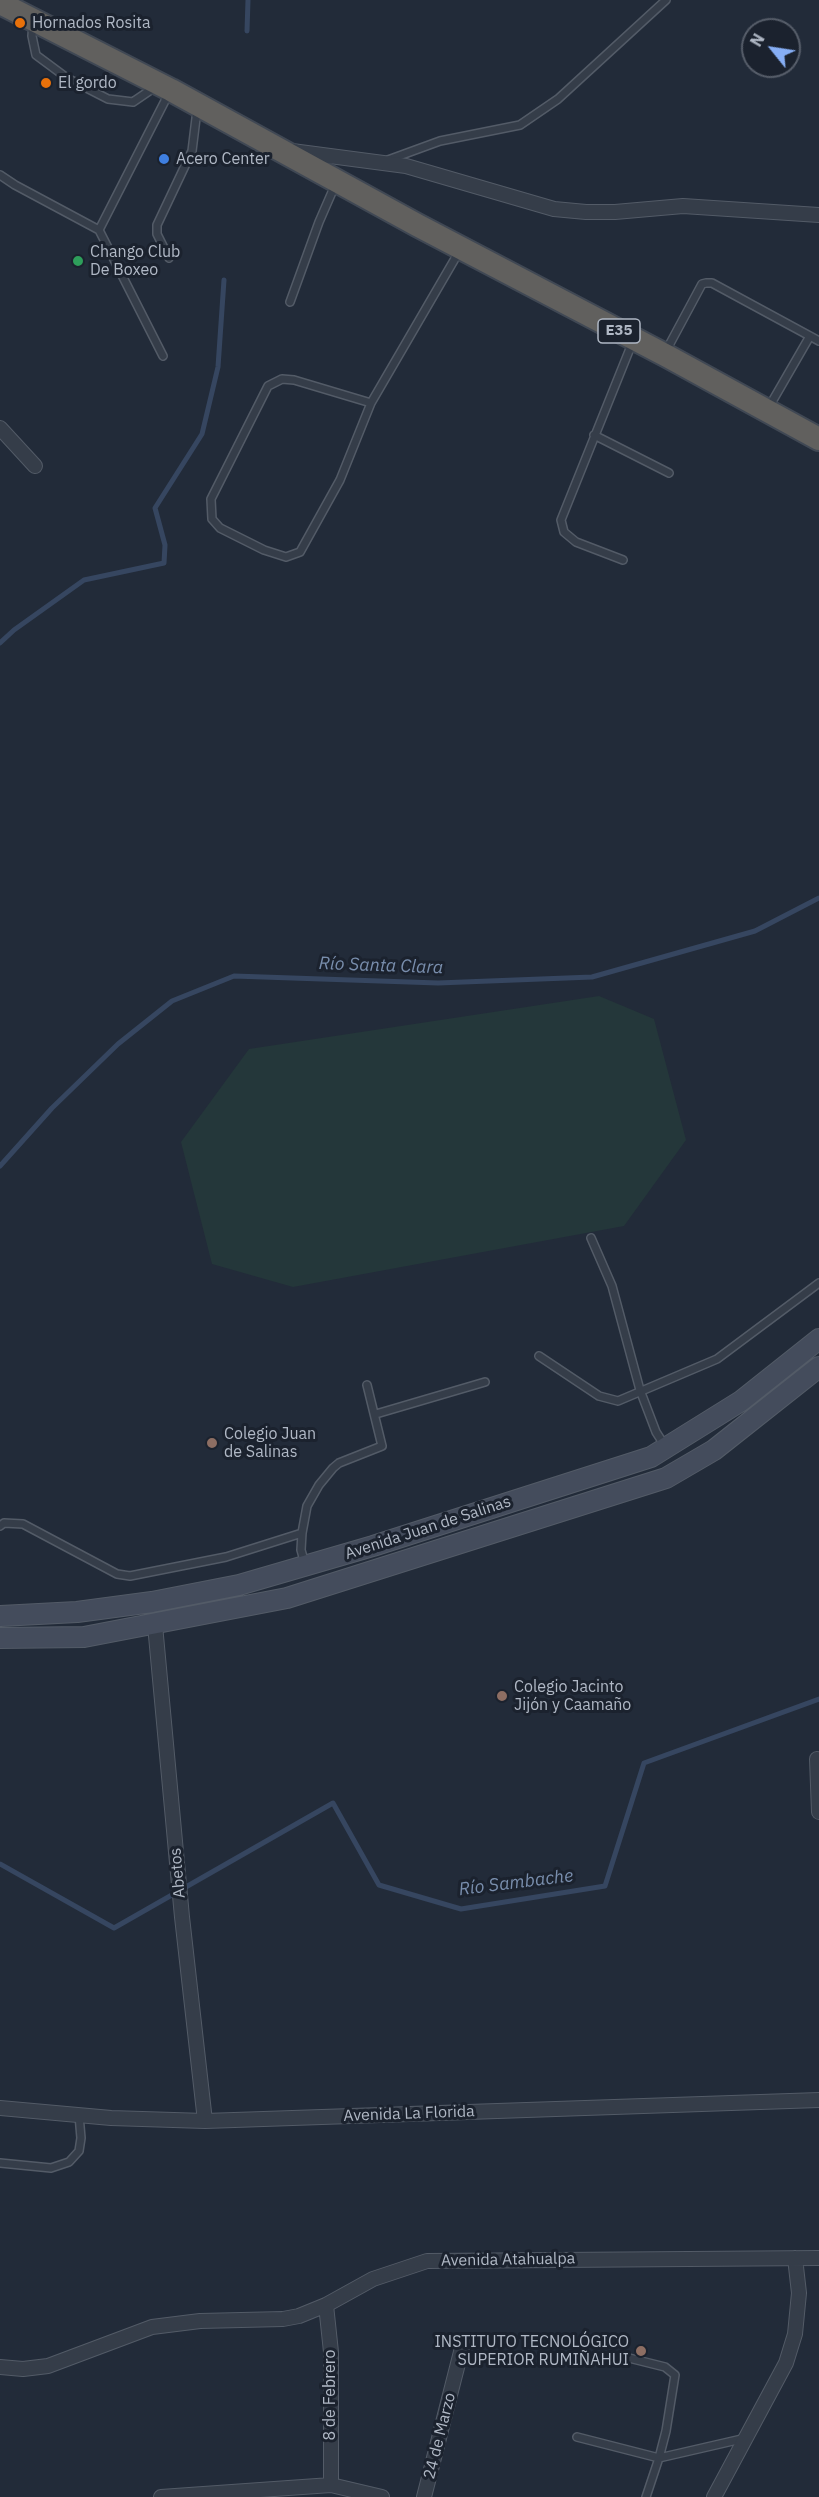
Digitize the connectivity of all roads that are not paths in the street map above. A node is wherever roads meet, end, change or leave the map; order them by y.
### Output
1 (10, 0) edge
2 (666, 0) edge
3 (0, 3) edge
4 (34, 19) junction
5 (166, 87) junction
6 (198, 104) junction
7 (281, 150) junction
8 (382, 162) junction
9 (0, 175) edge
10 (337, 181) junction
11 (819, 215) edge
12 (99, 230) junction
13 (462, 248) junction
14 (169, 258) dead end
15 (290, 302) dead end
16 (810, 336) junction
17 (634, 339) junction
18 (819, 341) edge
19 (664, 355) junction
20 (163, 356) dead end
21 (371, 403) junction
22 (767, 412) junction
23 (0, 428) edge
24 (594, 435) junction
25 (819, 440) edge
26 (35, 466) dead end
27 (669, 473) dead end
28 (623, 560) dead end
29 (591, 1238) dead end
30 (819, 1283) edge
31 (819, 1339) edge
32 (539, 1356) dead end
33 (819, 1367) edge
34 (485, 1382) dead end
35 (367, 1384) dead end
36 (640, 1390) junction
37 (376, 1414) junction
38 (667, 1448) junction
39 (0, 1526) edge
40 (302, 1533) junction
41 (305, 1567) junction
42 (312, 1590) junction
43 (0, 1616) edge
44 (154, 1625) junction
45 (0, 1638) edge
46 (817, 1759) dead end
47 (819, 1812) edge
48 (819, 2100) edge
49 (0, 2108) edge
50 (79, 2115) junction
51 (205, 2121) junction
52 (0, 2163) edge
53 (795, 2258) junction
54 (819, 2258) edge
55 (326, 2305) junction
56 (464, 2340) dead end
57 (629, 2358) dead end
58 (0, 2367) edge
59 (577, 2438) dead end
60 (746, 2438) junction
61 (659, 2458) junction
62 (331, 2485) junction
63 (161, 2497) edge
64 (382, 2497) edge
65 (424, 2497) edge
66 (646, 2497) edge
67 (714, 2497) edge

1 - 4 highway, E35
2 - 8 lane
3 - 4 highway, E35
4 - 5 highway, E35
4 - 5 lane
5 - 6 highway, E35
5 - 12 lane
6 - 7 highway, E35
6 - 14 lane
7 - 8 street
7 - 10 highway, E35
8 - 11 street
9 - 12 lane
10 - 13 highway, E35
10 - 15 lane
12 - 20 lane
13 - 17 highway, E35
13 - 21 lane
16 - 18 lane
16 - 19 lane
16 - 22 lane
17 - 19 highway, E35
17 - 24 lane
19 - 22 highway, E35
21 - 21 lane
22 - 25 highway, E35
23 - 26 street
24 - 27 lane
24 - 28 lane
29 - 36 lane
30 - 36 lane
31 - 38 main road, Avenida Juan de Salinas
32 - 36 lane
33 - 42 main road, Avenida Juan de Salinas
34 - 37 lane
35 - 37 lane
36 - 38 lane
37 - 40 lane
38 - 41 main road, Avenida Juan de Salinas
39 - 40 lane
40 - 41 lane
41 - 42 main road
41 - 43 main road, Avenida Juan de Salinas
42 - 44 main road, Avenida Juan de Salinas
44 - 45 main road, Avenida Juan de Salinas
44 - 51 street, Abetos
46 - 47 street
48 - 51 street, Avenida La Florida
49 - 50 street, Avenida La Florida
50 - 51 street, Avenida La Florida
50 - 52 lane
53 - 54 street, Avenida Atahualpa
53 - 55 street, Avenida Atahualpa
53 - 60 street
55 - 58 street, Avenida Atahualpa
55 - 62 street, 8 de Febrero
56 - 65 street, 24 de Marzo
57 - 61 lane
59 - 61 lane
60 - 61 lane
60 - 67 street
61 - 66 lane
62 - 63 street
62 - 64 street

